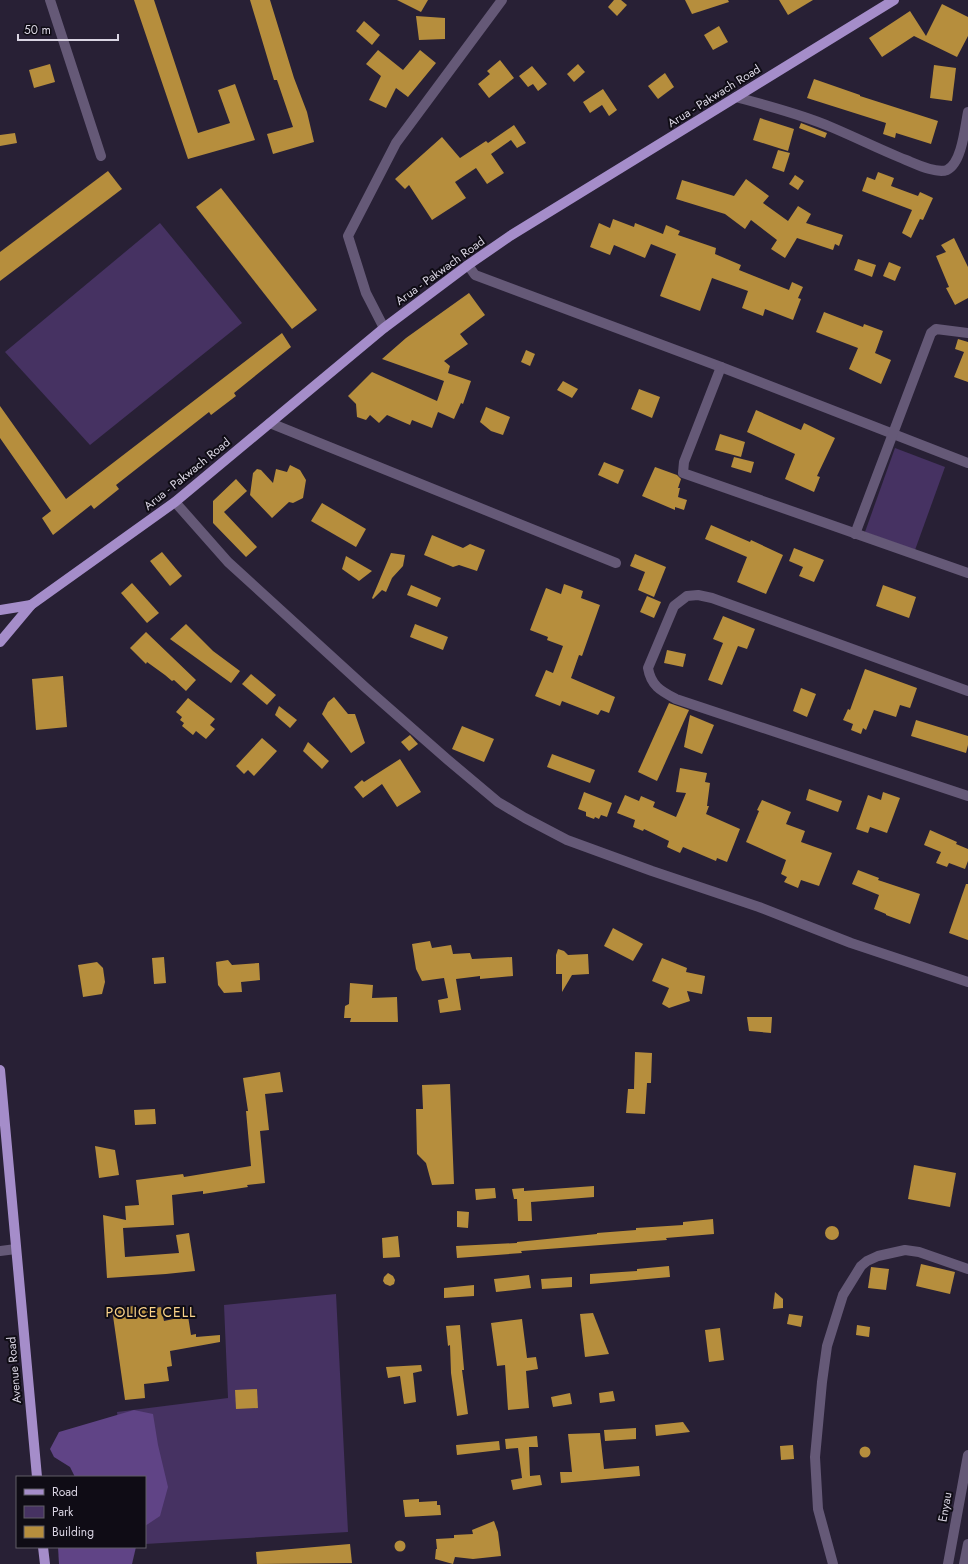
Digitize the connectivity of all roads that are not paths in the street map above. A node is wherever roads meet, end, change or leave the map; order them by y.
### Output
1 (50, 0) edge
2 (502, 0) edge
3 (894, 0) edge
4 (736, 97) junction
5 (968, 112) edge
6 (101, 156) dead end
7 (468, 265) junction
8 (384, 328) junction
9 (968, 333) edge
10 (721, 367) junction
11 (270, 423) junction
12 (893, 434) junction
13 (968, 463) edge
14 (175, 502) junction
15 (855, 534) junction
16 (616, 563) dead end
17 (968, 573) edge
18 (31, 605) junction
19 (0, 610) edge
20 (0, 642) edge
21 (968, 691) edge
22 (968, 796) edge
23 (968, 982) edge
24 (0, 1070) edge
25 (16, 1249) junction
26 (0, 1251) edge
27 (968, 1269) edge
28 (968, 1455) edge
29 (37, 1476) edge
30 (968, 1544) edge
31 (43, 1548) edge
32 (45, 1564) edge
33 (833, 1564) edge
34 (948, 1564) edge
35 (964, 1564) edge

1 - 6 street
2 - 8 street
3 - 4 main road, Arua - Pakwach Road
4 - 5 street
4 - 7 main road, Arua - Pakwach Road
7 - 8 main road, Arua - Pakwach Road
7 - 10 street
8 - 11 main road, Arua - Pakwach Road
9 - 12 street
10 - 12 street
10 - 15 street
11 - 14 main road, Arua - Pakwach Road
11 - 16 street
12 - 13 street
12 - 15 street
14 - 18 main road, Arua - Pakwach Road
14 - 23 street
15 - 17 street
18 - 19 main road, Arua - Pakwach Road
18 - 20 main road, Arua - Pakwach Road
21 - 22 street
24 - 25 main road, Avenue Road
25 - 26 street
25 - 29 main road, Avenue Road
27 - 33 street
28 - 34 street, Enyau
30 - 35 street
31 - 32 main road

